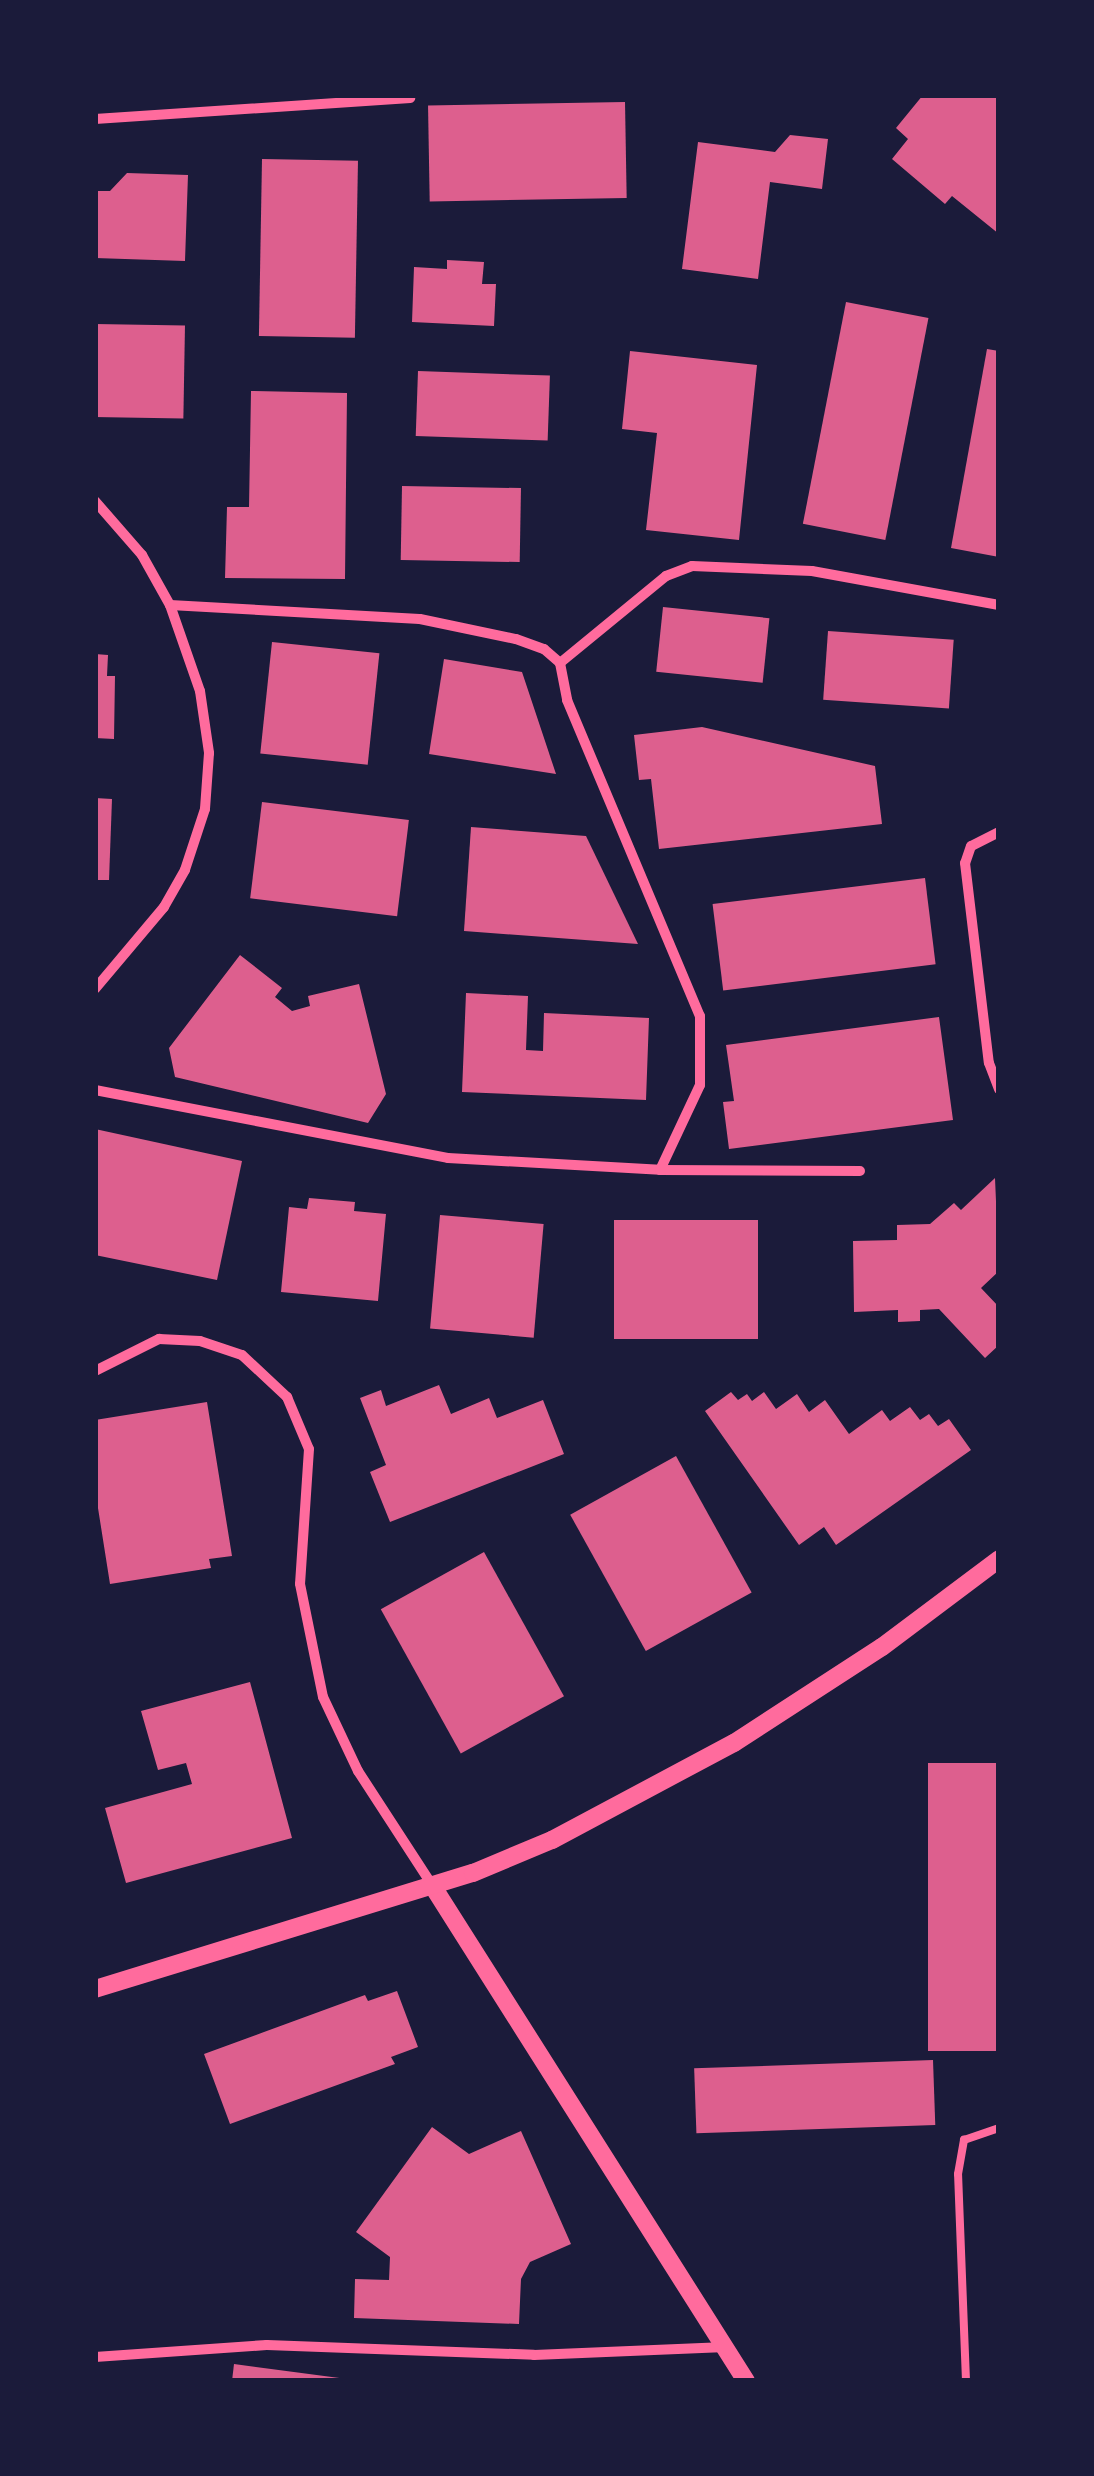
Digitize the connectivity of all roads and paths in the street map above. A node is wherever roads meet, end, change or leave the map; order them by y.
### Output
1 (410, 98) dead end
2 (95, 119) edge
3 (95, 500) edge
4 (170, 605) junction
5 (999, 605) edge
6 (560, 663) junction
7 (999, 832) edge
8 (95, 988) edge
9 (999, 1089) edge
10 (95, 1090) edge
11 (660, 1170) junction
12 (860, 1171) dead end
13 (95, 1371) edge
14 (999, 1559) edge
15 (432, 1885) junction
16 (95, 1989) edge
17 (999, 2128) edge
18 (726, 2347) junction
19 (95, 2357) edge
20 (746, 2381) edge
21 (966, 2381) edge

1 - 2 street
3 - 4 street
4 - 6 street
4 - 8 street
5 - 6 street
6 - 11 street
7 - 9 street
10 - 11 street
11 - 12 street
13 - 15 street
14 - 15 street
15 - 16 street
15 - 18 street
17 - 21 lane
18 - 19 street
18 - 20 street

